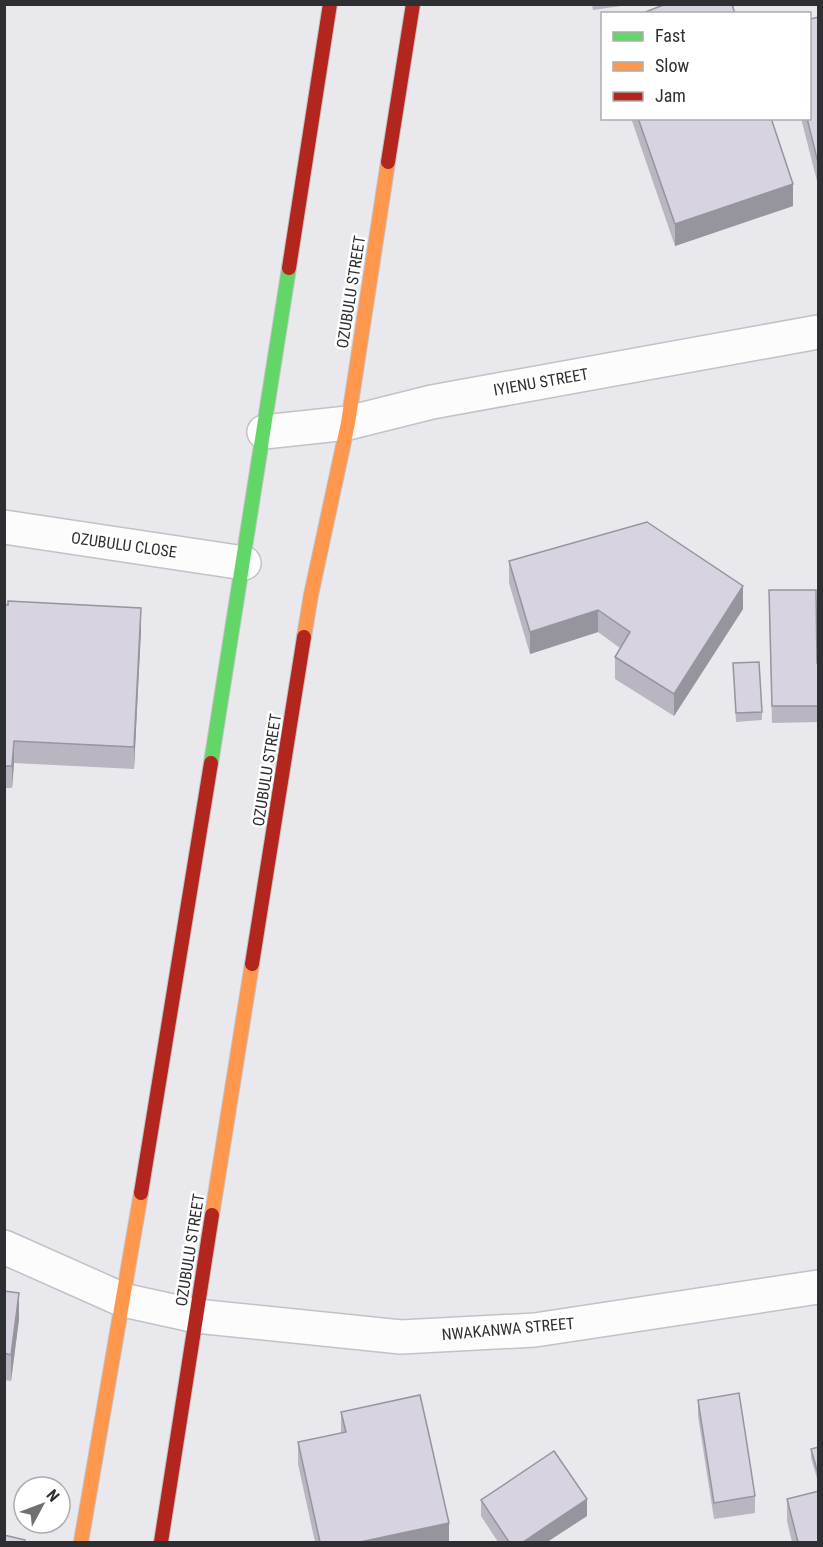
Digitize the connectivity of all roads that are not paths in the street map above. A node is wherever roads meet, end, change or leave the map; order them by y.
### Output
1 (330, 4) edge
2 (412, 4) edge
3 (819, 332) edge
4 (348, 423) junction
5 (264, 432) junction
6 (4, 528) edge
7 (244, 563) junction
8 (4, 1247) edge
9 (819, 1287) edge
10 (123, 1300) junction
11 (196, 1316) junction
12 (81, 1542) edge
13 (161, 1542) edge

1 - 5 main road
2 - 4 main road, OZUBULU STREET
3 - 4 street, IYIENU STREET
4 - 5 street, IYIENU STREET
4 - 11 main road, OZUBULU STREET
5 - 7 main road
6 - 7 street, OZUBULU CLOSE
7 - 10 main road
8 - 10 street, NWAKANWA STREET
9 - 11 street, NWAKANWA STREET
10 - 11 street, NWAKANWA STREET
10 - 12 main road
11 - 13 main road, OZUBULU STREET

